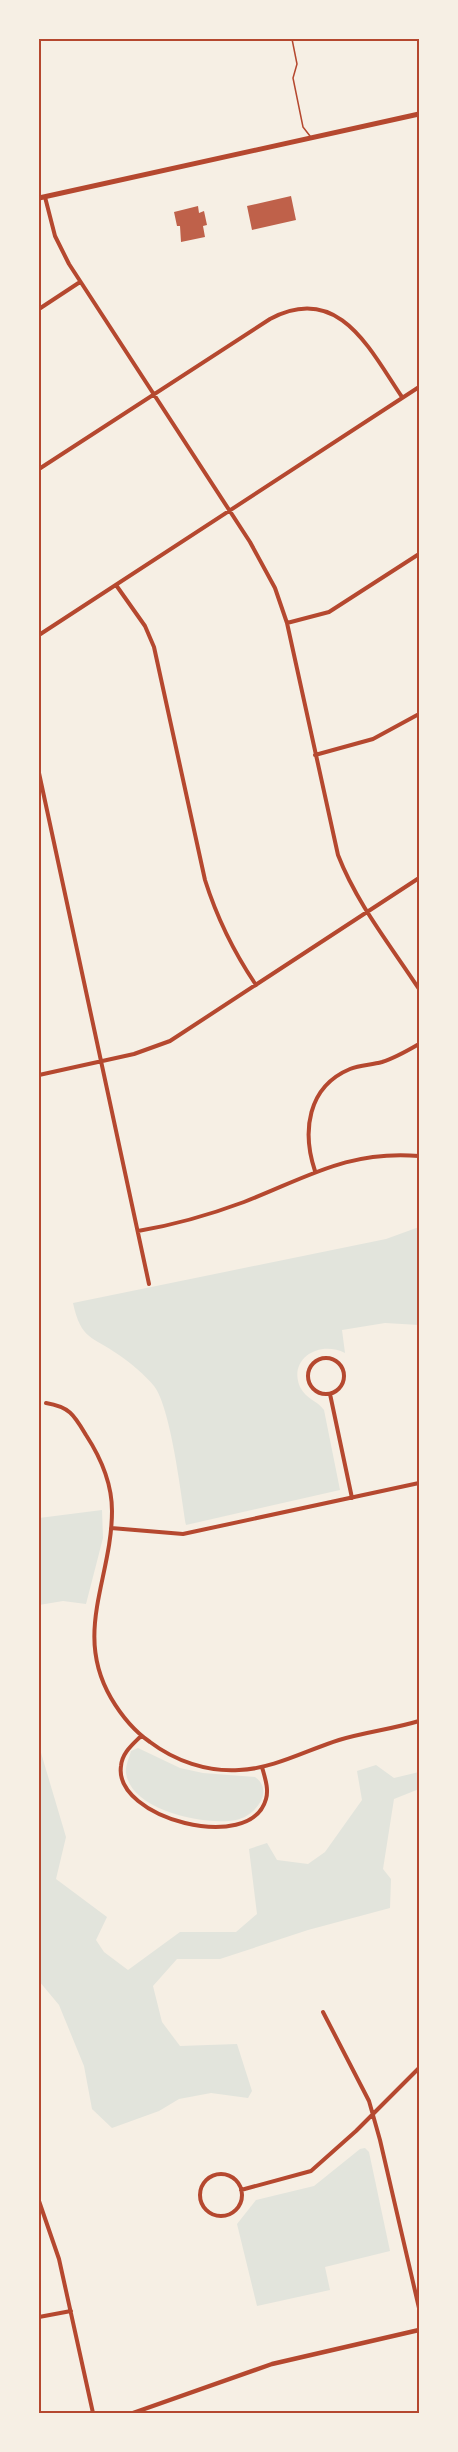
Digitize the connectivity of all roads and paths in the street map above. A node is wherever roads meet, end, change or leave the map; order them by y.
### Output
1 (292, 39) edge
2 (419, 114) edge
3 (311, 138) junction
4 (42, 197) edge
5 (80, 282) junction
6 (39, 309) edge
7 (419, 387) edge
8 (154, 395) junction
9 (402, 398) junction
10 (39, 470) edge
11 (230, 511) junction
12 (419, 554) edge
13 (116, 585) junction
14 (287, 623) junction
15 (39, 635) edge
16 (419, 714) edge
17 (315, 755) junction
18 (39, 773) edge
19 (419, 878) edge
20 (368, 912) junction
21 (256, 985) junction
22 (419, 989) edge
23 (419, 1044) edge
24 (100, 1062) junction
25 (39, 1075) edge
26 (419, 1156) edge
27 (315, 1171) junction
28 (138, 1231) junction
29 (148, 1284) dead end
30 (330, 1394) junction
31 (46, 1403) dead end
32 (419, 1483) edge
33 (352, 1498) junction
34 (111, 1528) junction
35 (419, 1721) edge
36 (141, 1736) junction
37 (262, 1767) junction
38 (323, 2012) dead end
39 (419, 2068) edge
40 (373, 2114) junction
41 (241, 2190) junction
42 (39, 2201) edge
43 (419, 2308) edge
44 (71, 2311) junction
45 (39, 2317) edge
46 (419, 2330) edge
47 (145, 2411) edge
48 (93, 2413) edge
49 (133, 2413) edge

1 - 3 lane
2 - 3 main road
3 - 4 main road
4 - 5 street
5 - 6 street
5 - 8 street
7 - 9 street
8 - 9 street
8 - 10 street
8 - 11 street
9 - 11 street
11 - 13 street
11 - 14 street
12 - 14 street
13 - 15 street
13 - 21 street
14 - 17 street
16 - 17 street
17 - 20 street
18 - 24 street
19 - 20 street
20 - 21 street
20 - 22 street
21 - 24 street
23 - 27 street
24 - 25 street
24 - 28 street
26 - 27 street
27 - 28 street
28 - 29 street
30 - 30 street
30 - 33 street
31 - 34 street
32 - 33 street
33 - 34 street
34 - 36 street
35 - 37 street
36 - 37 street
36 - 37 street
38 - 40 street
39 - 40 street
40 - 41 street
40 - 43 street
41 - 41 street
42 - 44 street
44 - 45 street
44 - 48 street
46 - 47 street
47 - 49 street

